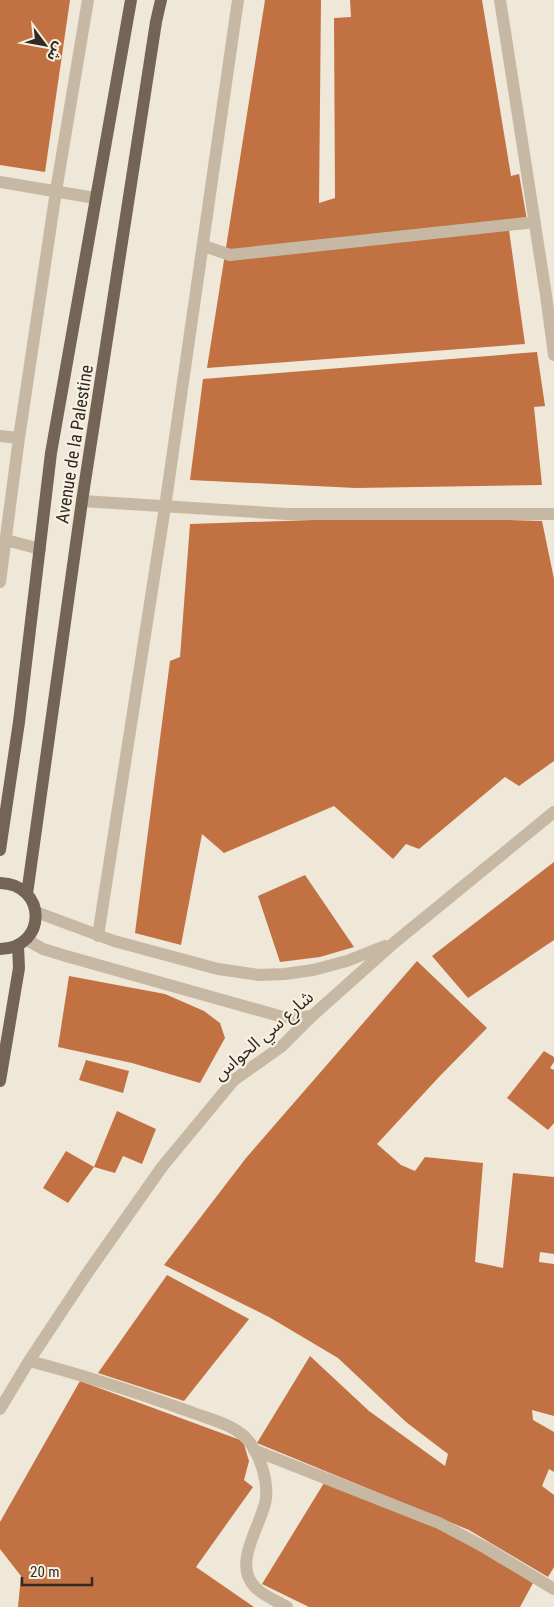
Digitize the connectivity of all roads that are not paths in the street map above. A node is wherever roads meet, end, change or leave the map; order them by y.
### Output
1 (88, 0) edge
2 (131, 0) edge
3 (161, 0) edge
4 (238, 0) edge
5 (500, 0) edge
6 (0, 182) edge
7 (56, 191) junction
8 (95, 198) junction
9 (534, 222) junction
10 (204, 246) junction
11 (550, 295) edge
12 (554, 355) edge
13 (0, 436) edge
14 (19, 438) junction
15 (82, 502) junction
16 (165, 507) junction
17 (554, 514) edge
18 (6, 540) junction
19 (40, 549) junction
20 (0, 582) edge
21 (554, 812) edge
22 (0, 850) edge
23 (0, 883) edge
24 (27, 894) junction
25 (36, 912) junction
26 (98, 936) junction
27 (395, 942) junction
28 (23, 943) junction
29 (0, 949) edge
30 (312, 1016) junction
31 (0, 1081) edge
32 (29, 1361) junction
33 (0, 1410) edge
34 (254, 1450) junction
35 (554, 1589) edge
36 (287, 1607) edge

1 - 7 street
2 - 8 main road, Avenue de la Palestine
3 - 15 main road, Avenue de la Palestine
4 - 10 street
5 - 9 street
6 - 7 street
7 - 8 street
7 - 14 street
8 - 19 main road, Avenue de la Palestine
9 - 10 street
9 - 11 street
10 - 16 street
11 - 12 street
13 - 14 street
14 - 18 street
15 - 16 street
15 - 24 main road, Avenue de la Palestine
16 - 17 street
16 - 26 street
18 - 19 street
18 - 20 street
19 - 22 main road, Avenue de la Palestine
21 - 27 street, شارع سي الحواس
23 - 24 main road
24 - 25 main road
25 - 26 street
25 - 28 main road
26 - 27 street
27 - 30 street, شارع سي الحواس
28 - 29 main road
28 - 30 street
28 - 31 main road
30 - 32 street, شارع سي الحواس
32 - 33 street, شارع سي الحواس
32 - 34 street
34 - 35 street
34 - 36 street

